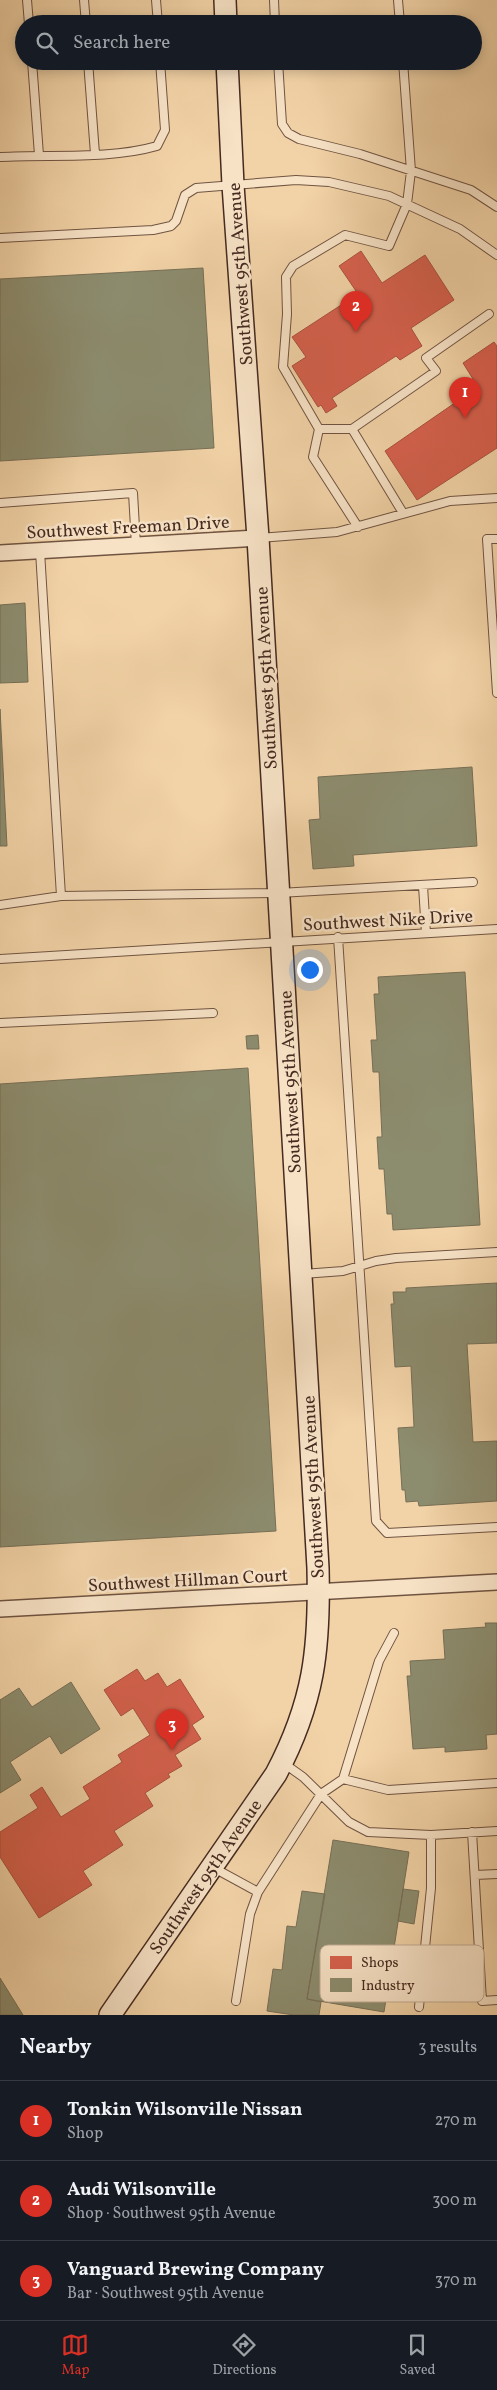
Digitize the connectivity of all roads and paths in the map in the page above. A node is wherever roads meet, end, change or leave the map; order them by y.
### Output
1 (27, 0) edge
2 (84, 0) edge
3 (156, 0) edge
4 (224, 0) edge
5 (274, 0) edge
6 (398, 0) edge
7 (28, 15) edge
8 (85, 15) edge
9 (157, 15) edge
10 (225, 15) edge
11 (275, 15) edge
12 (399, 15) edge
13 (33, 70) edge
14 (89, 70) edge
15 (161, 70) edge
16 (228, 70) edge
17 (279, 70) edge
18 (404, 70) edge
19 (95, 154) junction
20 (39, 155) junction
21 (0, 157) edge
22 (411, 171) junction
23 (233, 185) junction
24 (407, 204) junction
25 (497, 207) edge
26 (0, 238) edge
27 (497, 255) edge
28 (489, 314) dead end
29 (319, 429) junction
30 (352, 430) junction
31 (497, 498) edge
32 (0, 503) edge
33 (403, 512) junction
34 (358, 527) junction
35 (258, 538) junction
36 (497, 539) edge
37 (136, 545) junction
38 (40, 551) junction
39 (0, 553) edge
40 (497, 692) edge
41 (473, 882) dead end
42 (424, 886) junction
43 (279, 893) junction
44 (61, 896) junction
45 (0, 905) edge
46 (497, 929) edge
47 (426, 933) junction
48 (338, 937) junction
49 (282, 940) junction
50 (0, 959) edge
51 (213, 1013) dead end
52 (0, 1023) edge
53 (497, 1252) edge
54 (358, 1266) junction
55 (301, 1274) junction
56 (497, 1527) edge
57 (497, 1582) edge
58 (318, 1592) junction
59 (0, 1608) edge
60 (394, 1633) dead end
61 (282, 1762) junction
62 (343, 1779) junction
63 (497, 1783) edge
64 (321, 1794) junction
65 (497, 1831) edge
66 (472, 1832) junction
67 (430, 1835) junction
68 (212, 1867) junction
69 (497, 1874) edge
70 (474, 1875) junction
71 (258, 1892) junction
72 (425, 1945) edge
73 (478, 1945) edge
74 (484, 2000) edge
75 (497, 2000) edge
76 (236, 2001) dead end
77 (419, 2002) edge
78 (418, 2007) dead end
79 (110, 2015) edge

1 - 7 lane
2 - 8 lane
3 - 9 lane
4 - 10 main road
5 - 11 lane
6 - 12 lane
13 - 20 lane
14 - 19 lane
15 - 19 lane
16 - 23 main road, Southwest 95th Avenue
17 - 22 lane
18 - 22 lane
19 - 20 lane
20 - 21 lane
22 - 24 lane
22 - 25 lane
23 - 24 lane
23 - 26 lane
23 - 35 main road, Southwest 95th Avenue
24 - 27 lane
24 - 29 lane
28 - 30 lane
29 - 30 lane
29 - 34 lane
30 - 33 lane
31 - 33 lane
32 - 37 lane
33 - 34 lane
34 - 35 lane
35 - 37 street, Southwest Freeman Drive
35 - 43 main road, Southwest 95th Avenue
36 - 40 lane
37 - 38 street, Southwest Freeman Drive
38 - 39 street, Southwest Freeman Drive
38 - 44 lane
41 - 42 lane
42 - 43 lane
42 - 47 lane
43 - 44 lane
43 - 49 main road, Southwest 95th Avenue
44 - 45 lane
46 - 47 lane, Southwest Nike Drive
47 - 48 lane, Southwest Nike Drive
48 - 49 lane, Southwest Nike Drive
48 - 54 lane
49 - 50 lane, Southwest Nike Drive
49 - 55 main road, Southwest 95th Avenue
51 - 52 lane
53 - 54 lane
54 - 55 lane
54 - 56 lane
55 - 58 main road, Southwest 95th Avenue
57 - 58 street, Southwest Hillman Court
58 - 59 street, Southwest Hillman Court
58 - 61 main road, Southwest 95th Avenue
60 - 62 lane
61 - 64 lane
61 - 68 main road, Southwest 95th Avenue
62 - 63 lane
62 - 64 lane
64 - 67 lane
64 - 71 lane
65 - 66 lane
66 - 67 lane
66 - 70 lane
67 - 72 lane
68 - 71 lane
68 - 79 main road, Southwest 95th Avenue
69 - 70 lane
70 - 73 lane
71 - 76 lane
74 - 75 lane
77 - 78 lane

